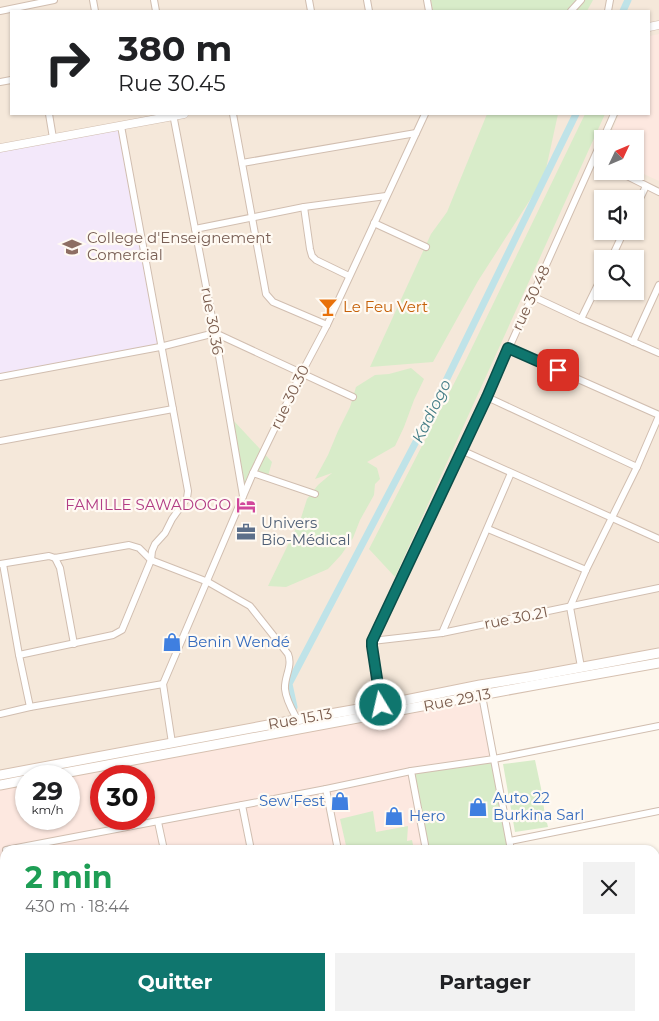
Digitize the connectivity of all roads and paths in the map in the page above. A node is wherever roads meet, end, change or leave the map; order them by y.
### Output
1 (54, 0) edge
2 (581, 0) edge
3 (573, 10) edge
4 (0, 11) edge
5 (49, 115) edge
6 (173, 115) edge
7 (233, 115) edge
8 (424, 115) edge
9 (614, 115) edge
10 (121, 126) junction
11 (607, 130) edge
12 (416, 133) junction
13 (54, 138) junction
14 (0, 148) edge
15 (594, 160) edge
16 (242, 163) junction
17 (634, 180) edge
18 (646, 186) junction
19 (644, 190) edge
20 (659, 192) edge
21 (386, 196) junction
22 (304, 207) junction
23 (252, 218) junction
24 (374, 223) junction
25 (195, 229) junction
26 (426, 247) dead end
27 (348, 276) junction
28 (659, 285) edge
29 (594, 293) edge
30 (532, 296) junction
31 (582, 319) junction
32 (327, 325) junction
33 (214, 333) junction
34 (632, 342) junction
35 (160, 347) junction
36 (508, 348) junction
37 (659, 354) edge
38 (301, 374) junction
39 (0, 377) edge
40 (487, 397) junction
41 (353, 398) dead end
42 (173, 409) junction
43 (659, 416) edge
44 (0, 441) edge
45 (461, 450) junction
46 (636, 467) junction
47 (253, 472) junction
48 (512, 473) junction
49 (315, 494) dead end
50 (243, 497) junction
51 (612, 516) junction
52 (488, 529) junction
53 (659, 538) edge
54 (54, 558) junction
55 (151, 560) junction
56 (2, 564) edge
57 (586, 570) junction
58 (208, 582) junction
59 (659, 588) edge
60 (570, 607) junction
61 (442, 633) junction
62 (372, 641) junction
63 (74, 644) junction
64 (659, 653) edge
65 (19, 655) junction
66 (659, 664) edge
67 (581, 667) junction
68 (163, 684) junction
69 (480, 685) junction
70 (481, 695) junction
71 (381, 705) junction
72 (30, 707) junction
73 (0, 714) edge
74 (297, 719) junction
75 (659, 726) edge
76 (172, 742) junction
77 (494, 759) junction
78 (80, 770) edge
79 (411, 771) junction
80 (0, 775) edge
81 (15, 782) edge
82 (0, 785) edge
83 (326, 789) junction
84 (242, 805) junction
85 (659, 811) edge
86 (158, 822) junction
87 (510, 841) junction
88 (33, 845) edge
89 (163, 845) edge
90 (250, 845) edge
91 (337, 845) edge
92 (425, 845) edge
93 (510, 845) edge

1 - 4 street
2 - 3 street
5 - 13 street
6 - 10 street
6 - 25 street, rue 30.36
7 - 16 street
8 - 12 street, rue 30.30
9 - 11 street, rue 30.48
10 - 13 street
10 - 35 street
12 - 16 street
12 - 21 street, rue 30.30
13 - 14 street
15 - 30 street, rue 30.48
16 - 23 street
17 - 18 street
18 - 19 street
18 - 20 street
21 - 22 street
21 - 24 street, rue 30.30
22 - 23 street
22 - 27 street
23 - 25 street
23 - 32 street
24 - 26 street
24 - 27 street, rue 30.30
25 - 33 street, rue 30.36
27 - 32 street, rue 30.30
28 - 34 street
29 - 31 street
30 - 31 street
30 - 36 street, rue 30.48
31 - 34 street
32 - 38 street, rue 30.30
33 - 35 street
33 - 38 street
33 - 50 street, rue 30.36
34 - 37 street
35 - 39 street
35 - 42 street
36 - 40 street, rue 30.48
36 - 43 street
38 - 41 street
38 - 47 street, rue 30.30
40 - 45 street, rue 30.48
40 - 46 street
42 - 44 street
42 - 55 street
43 - 46 street
45 - 48 street
45 - 62 street, rue 30.48
46 - 51 street
47 - 49 street
47 - 50 street, rue 30.30
48 - 51 street
48 - 52 street
50 - 58 street, rue 30.30
51 - 53 street
51 - 57 street
52 - 57 street
52 - 61 street
54 - 55 street
54 - 56 street
54 - 63 street
55 - 58 street
55 - 63 street
56 - 65 street
57 - 60 street
58 - 68 street, rue 30.30
58 - 74 street
59 - 60 street, rue 30.21
60 - 61 street, rue 30.21
60 - 67 street
61 - 62 street, rue 30.21
62 - 71 street
63 - 65 street
64 - 67 main road, Rue 15.13
65 - 72 street
66 - 70 main road, Rue 29.13
67 - 69 main road, Rue 15.13
68 - 72 street
68 - 76 street
69 - 70 street
69 - 71 main road, Rue 15.13
70 - 77 street
70 - 78 main road, Rue 29.13
71 - 74 main road, Rue 15.13
72 - 73 street
74 - 76 main road, Rue 15.13
75 - 77 street
76 - 80 main road, Rue 15.13
77 - 79 street
77 - 87 street
79 - 83 street
79 - 92 street
81 - 82 main road
83 - 84 street
83 - 91 street
84 - 86 street
84 - 90 street
85 - 87 street
86 - 88 street
86 - 89 street
87 - 93 street

